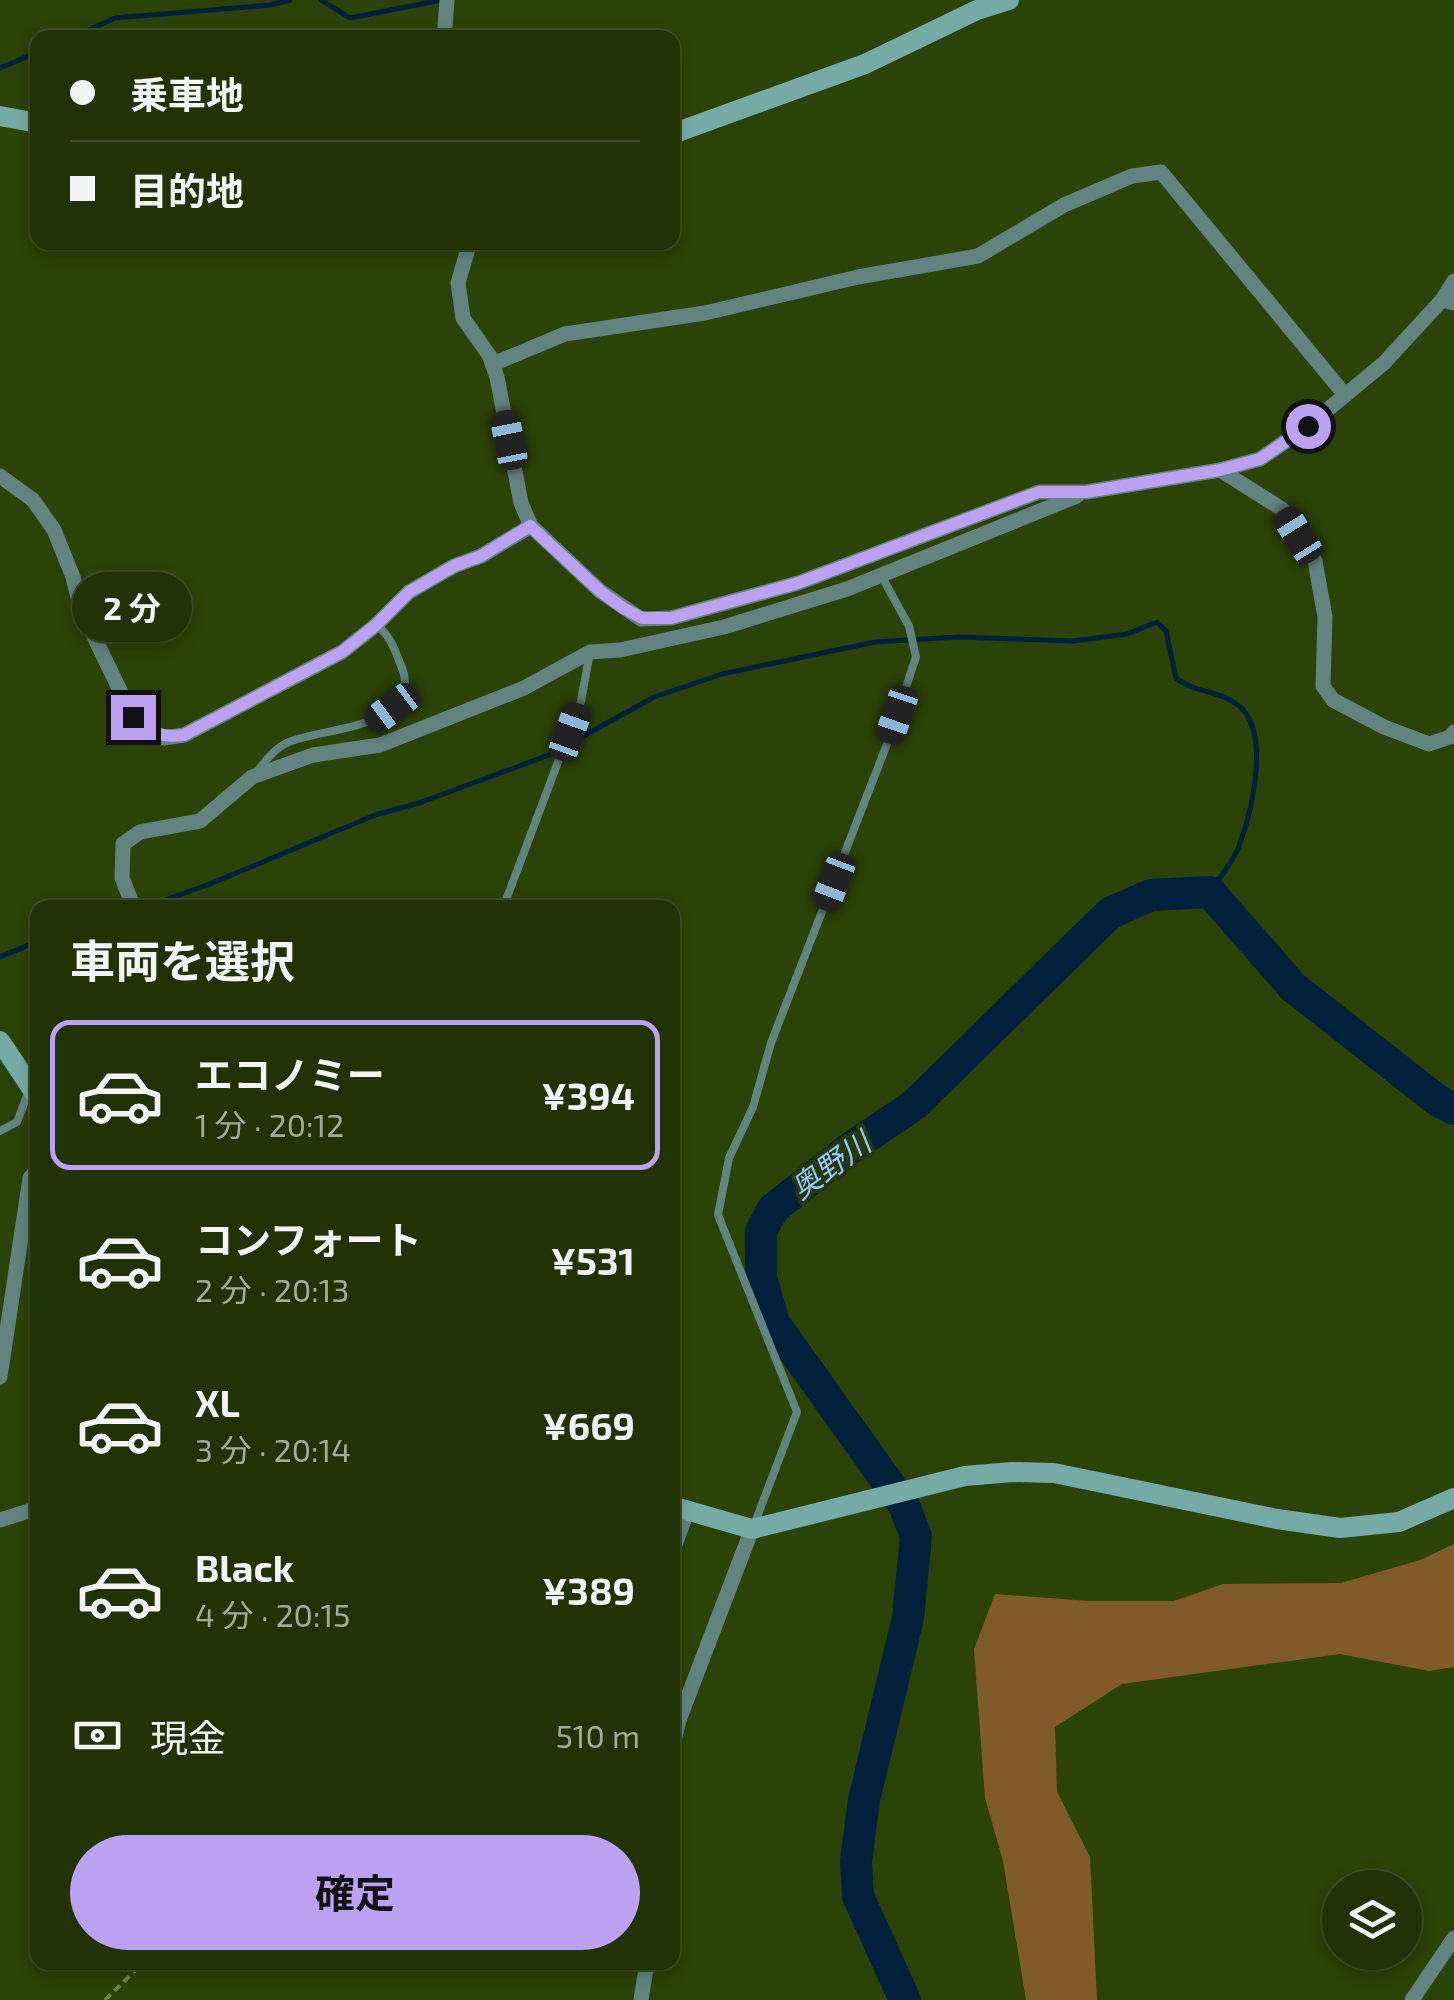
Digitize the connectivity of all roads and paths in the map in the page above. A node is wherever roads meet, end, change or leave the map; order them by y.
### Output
1 (447, 0) edge
2 (1009, 0) edge
3 (445, 30) edge
4 (0, 116) edge
5 (30, 122) edge
6 (680, 131) edge
7 (468, 250) edge
8 (1454, 281) edge
9 (1448, 302) edge
10 (492, 364) junction
11 (1345, 395) junction
12 (1220, 470) junction
13 (0, 476) edge
14 (1086, 492) junction
15 (530, 526) junction
16 (882, 577) junction
17 (376, 625) junction
18 (590, 652) junction
19 (1454, 732) edge
20 (252, 778) junction
21 (131, 900) edge
22 (506, 900) edge
23 (0, 1041) edge
24 (30, 1087) edge
25 (30, 1100) edge
26 (0, 1131) edge
27 (30, 1178) edge
28 (0, 1377) edge
29 (1454, 1498) edge
30 (680, 1509) edge
31 (30, 1511) edge
32 (0, 1520) edge
33 (752, 1529) junction
34 (680, 1717) edge
35 (1454, 1938) edge
36 (136, 1970) edge
37 (646, 1970) edge
38 (106, 2000) edge
39 (640, 2000) edge
40 (1412, 2000) edge

1 - 3 street
2 - 6 street
4 - 5 street
7 - 10 street
8 - 9 street
9 - 11 street
10 - 11 street
10 - 15 street
11 - 12 street
12 - 14 street
12 - 19 street
13 - 17 street
14 - 15 street
14 - 16 street
15 - 17 street
16 - 18 street
16 - 33 lane
17 - 20 lane
18 - 20 street
18 - 22 lane
20 - 21 street
23 - 24 street
25 - 26 lane
27 - 28 street
29 - 33 street
30 - 33 street
31 - 32 street
33 - 34 street
35 - 40 street
36 - 38 path
37 - 39 street

